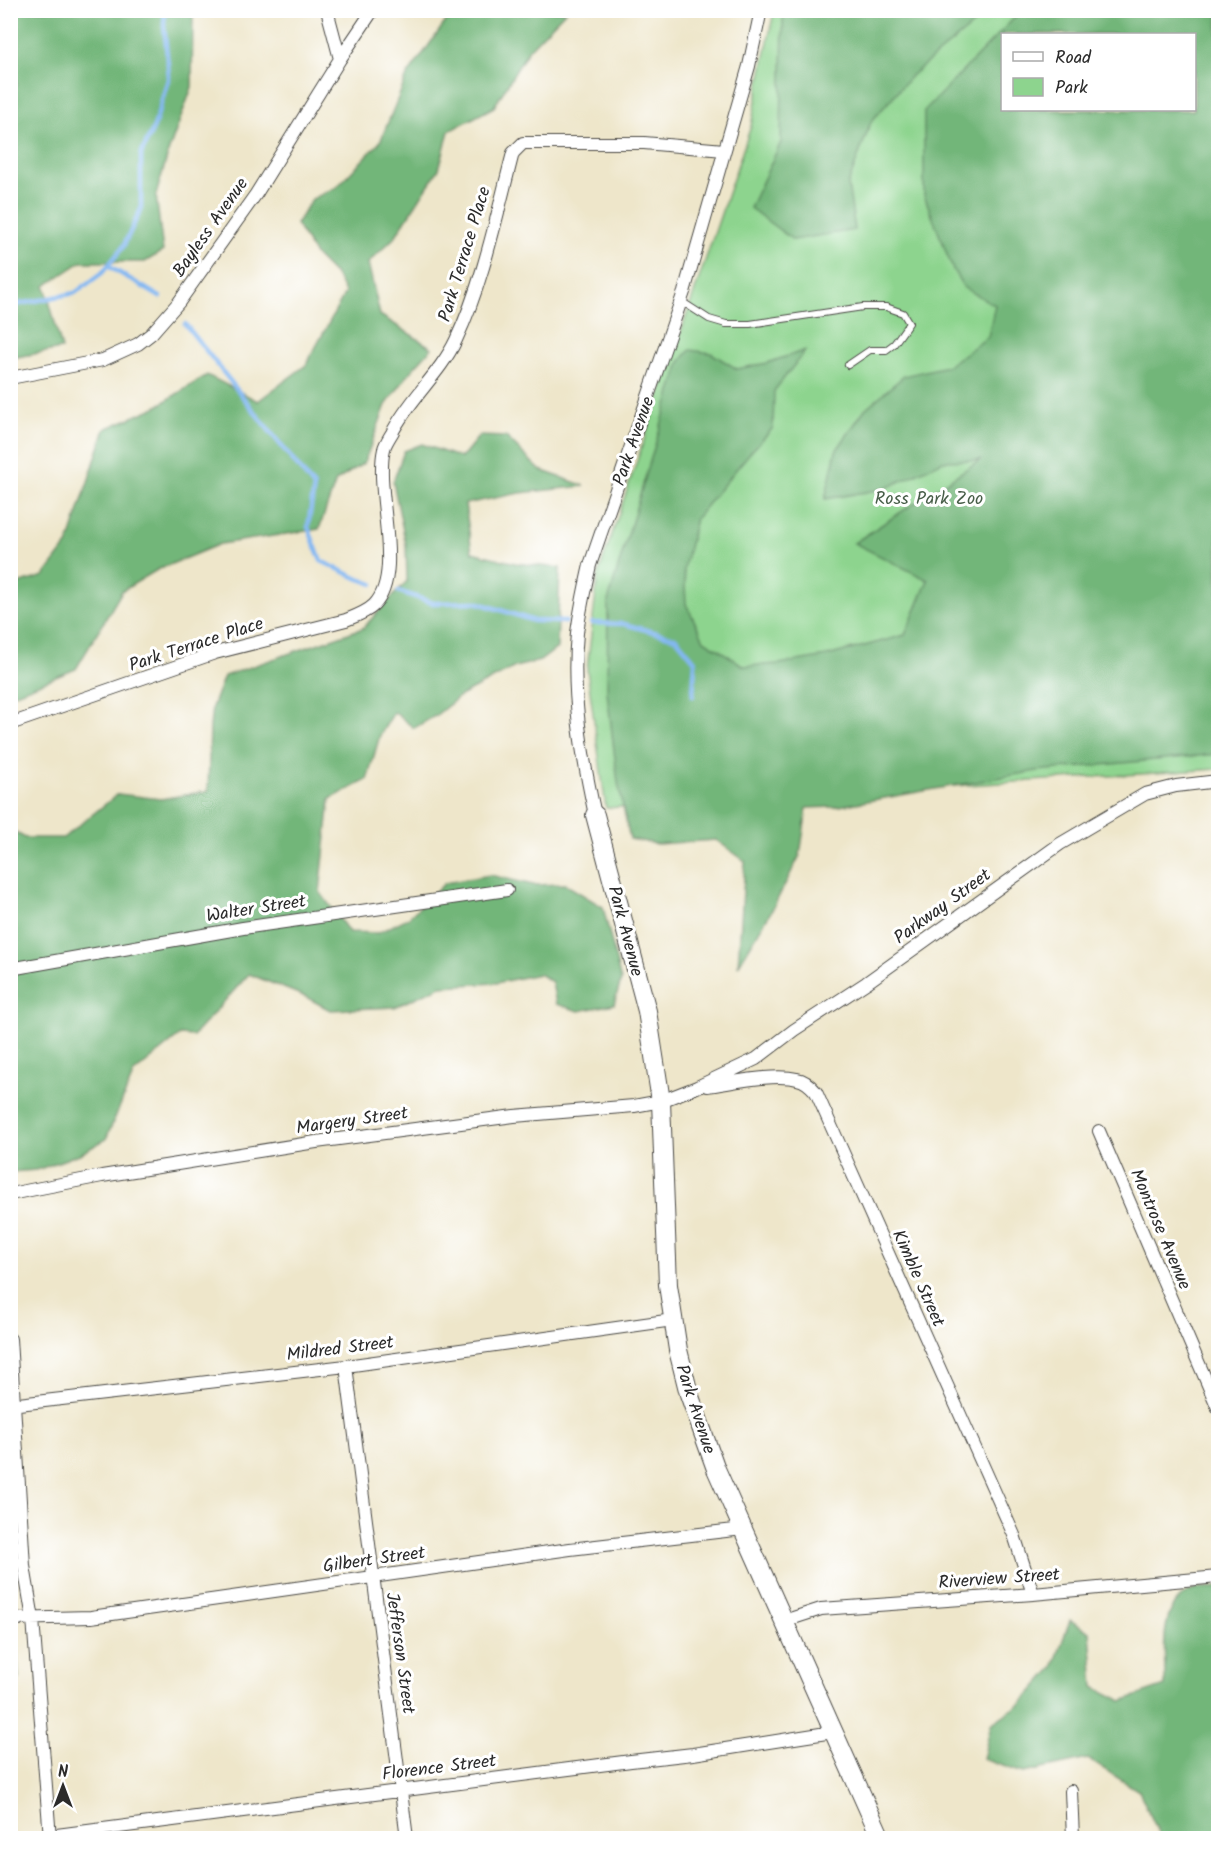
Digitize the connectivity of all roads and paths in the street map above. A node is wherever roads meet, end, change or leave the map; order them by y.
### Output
1 (327, 10) edge
2 (373, 10) edge
3 (761, 10) edge
4 (340, 59) junction
5 (724, 150) junction
6 (681, 301) junction
7 (848, 365) dead end
8 (10, 378) edge
9 (10, 724) edge
10 (1218, 781) edge
11 (595, 815) joint
12 (507, 890) dead end
13 (10, 969) edge
14 (697, 1087) junction
15 (661, 1101) junction
16 (1099, 1131) dead end
17 (10, 1194) edge
18 (673, 1320) junction
19 (10, 1339) edge
20 (346, 1366) junction
21 (12, 1405) edge
22 (1218, 1408) edge
23 (742, 1529) junction
24 (373, 1577) junction
25 (1218, 1577) edge
26 (1033, 1594) junction
27 (10, 1619) edge
28 (33, 1619) junction
29 (784, 1622) junction
30 (833, 1732) junction
31 (401, 1790) junction
32 (1071, 1791) dead end
33 (49, 1837) edge
34 (407, 1839) edge
35 (881, 1839) edge
36 (1073, 1839) edge

1 - 4 street
2 - 4 street, Bayless Avenue
3 - 5 street, Park Avenue
4 - 8 street, Bayless Avenue
5 - 6 street, Park Avenue
5 - 9 street, Park Terrace Place
6 - 7 lane
6 - 11 street, Park Avenue
10 - 14 street, Parkway Street
11 - 15 street, Park Avenue
12 - 13 street, Walter Street
14 - 15 street, Margery Street
14 - 26 street, Kimble Street
15 - 17 street, Margery Street
15 - 18 street, Park Avenue
16 - 22 street, Montrose Avenue
18 - 20 street, Mildred Street
18 - 23 street, Park Avenue
19 - 21 street
20 - 21 street, Mildred Street
20 - 24 street, Jefferson Street
21 - 28 street
23 - 24 street, Gilbert Street
23 - 29 street, Park Avenue
24 - 28 street, Gilbert Street
24 - 31 street, Jefferson Street
25 - 26 street, Riverview Street
26 - 29 street, Riverview Street
27 - 28 street, Gilbert Street
28 - 33 street
29 - 30 street, Park Avenue
30 - 31 street, Florence Street
30 - 35 street, Park Avenue
31 - 33 street, Florence Street
31 - 34 street, Jefferson Street
32 - 36 street

